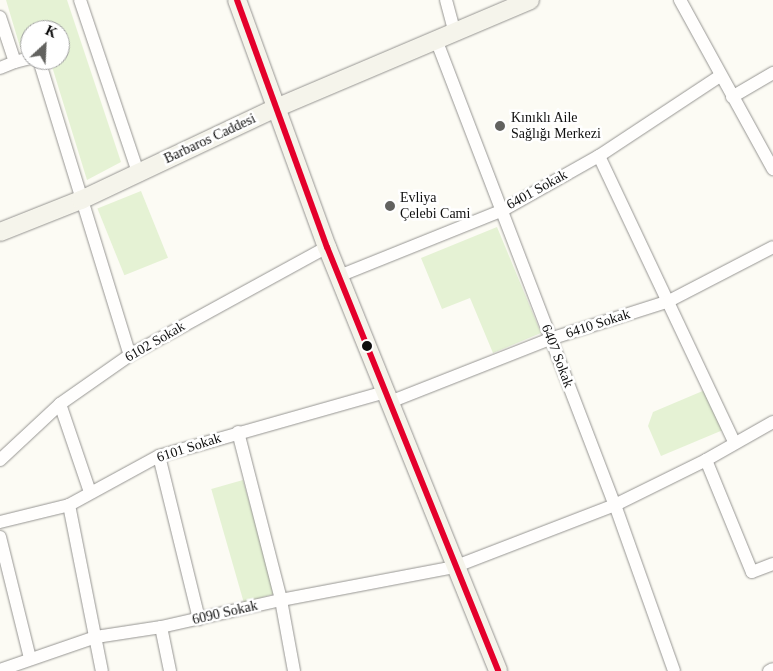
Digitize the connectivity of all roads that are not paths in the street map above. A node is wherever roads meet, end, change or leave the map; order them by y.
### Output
1 (80, 0) edge
2 (237, 0) edge
3 (446, 0) edge
4 (530, 0) edge
5 (680, 0) edge
6 (0, 17) edge
7 (455, 33) junction
8 (437, 42) junction
9 (20, 60) edge
10 (14, 62) junction
11 (0, 68) edge
12 (42, 70) edge
13 (773, 73) edge
14 (720, 76) junction
15 (732, 97) junction
16 (276, 108) junction
17 (599, 156) junction
18 (773, 169) edge
19 (138, 172) junction
20 (81, 200) junction
21 (503, 210) junction
22 (0, 232) edge
23 (327, 247) junction
24 (773, 247) edge
25 (339, 276) junction
26 (669, 301) junction
27 (550, 339) junction
28 (130, 355) junction
29 (388, 397) junction
30 (60, 404) junction
31 (773, 422) edge
32 (238, 432) junction
33 (734, 441) junction
34 (159, 456) junction
35 (0, 460) edge
36 (706, 460) junction
37 (90, 492) junction
38 (615, 504) junction
39 (69, 505) junction
40 (0, 522) edge
41 (0, 537) edge
42 (773, 564) edge
43 (454, 567) junction
44 (281, 600) junction
45 (199, 619) junction
46 (162, 627) junction
47 (96, 637) junction
48 (30, 658) junction
49 (773, 669) edge
50 (7, 670) edge
51 (102, 671) edge
52 (170, 671) edge
53 (294, 671) edge
54 (498, 671) edge
55 (674, 671) edge
56 (769, 671) edge

1 - 19 street
2 - 16 main road
3 - 7 street
4 - 7 main road, Barbaros Caddesi
5 - 14 street
6 - 10 street
7 - 8 main road, Barbaros Caddesi
8 - 16 main road, Barbaros Caddesi
8 - 21 street, 6407 Sokak
9 - 10 street
10 - 11 street
12 - 20 street
13 - 15 street
14 - 15 street
14 - 17 street, 6401 Sokak
15 - 18 street
16 - 19 main road, Barbaros Caddesi
16 - 23 main road
17 - 21 street, 6401 Sokak
17 - 26 street
19 - 20 main road, Barbaros Caddesi
20 - 22 main road, Barbaros Caddesi
20 - 28 street
21 - 25 street, 6401 Sokak
21 - 27 street, 6407 Sokak
23 - 25 main road
23 - 28 street, 6102 Sokak
24 - 26 street, 6410 Sokak
25 - 29 main road
26 - 27 street, 6410 Sokak
26 - 33 street
27 - 29 street, 6410 Sokak
27 - 38 street, 6407 Sokak
28 - 30 street, 6102 Sokak
29 - 32 street, 6101 Sokak
29 - 43 main road
30 - 35 street, 6102 Sokak
30 - 37 street
31 - 33 street, 6090 Sokak
32 - 34 street, 6101 Sokak
32 - 44 street
33 - 36 street, 6090 Sokak
34 - 37 street, 6101 Sokak
34 - 45 street
36 - 38 street, 6090 Sokak
36 - 42 street
37 - 39 street, 6101 Sokak
38 - 43 street, 6090 Sokak
38 - 55 street, 6407 Sokak
39 - 40 street, 6101 Sokak
39 - 47 street
41 - 48 street
43 - 44 street, 6090 Sokak
43 - 54 main road
44 - 45 street, 6090 Sokak
44 - 53 street
45 - 46 street, 6090 Sokak
46 - 47 street, 6090 Sokak
46 - 52 street
47 - 48 street, 6090 Sokak
47 - 51 street
48 - 50 street, 6090 Sokak
49 - 56 street

